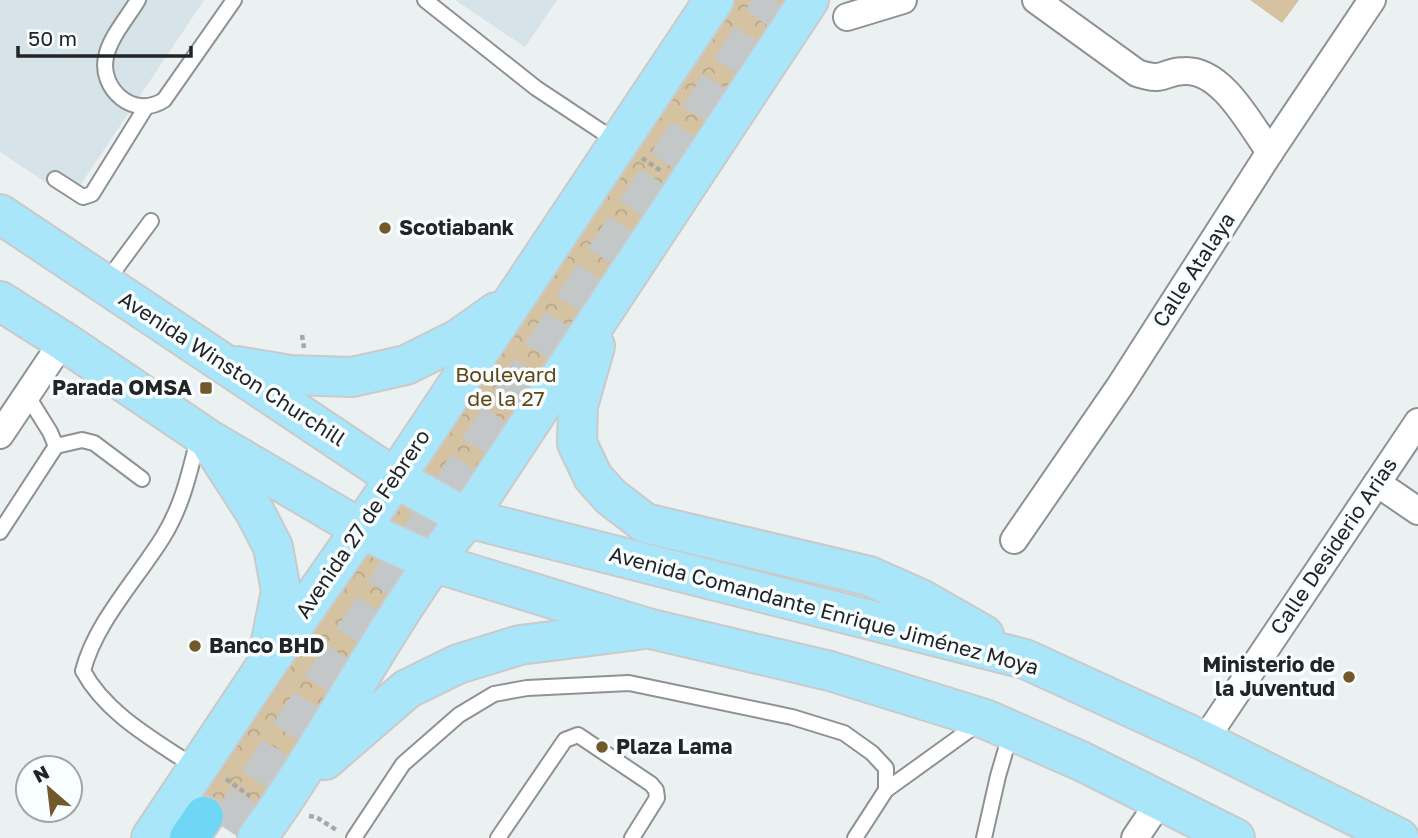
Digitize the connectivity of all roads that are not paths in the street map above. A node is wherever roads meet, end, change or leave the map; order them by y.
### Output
1 (138, 0) edge
2 (234, 0) edge
3 (425, 0) edge
4 (713, 0) edge
5 (809, 0) edge
6 (903, 0) edge
7 (1036, 0) edge
8 (1372, 0) edge
9 (847, 17) dead end
10 (140, 107) junction
11 (618, 142) junction
12 (1270, 152) junction
13 (55, 179) dead end
14 (0, 214) edge
15 (151, 221) dead end
16 (104, 285) junction
17 (0, 301) edge
18 (512, 301) junction
19 (606, 309) junction
20 (63, 341) junction
21 (226, 364) junction
22 (27, 395) junction
23 (1418, 422) edge
24 (0, 435) edge
25 (203, 436) junction
26 (56, 446) junction
27 (395, 478) junction
28 (142, 479) dead end
29 (1377, 483) junction
30 (1418, 511) edge
31 (467, 518) junction
32 (361, 528) junction
33 (0, 532) edge
34 (1014, 540) dead end
35 (432, 562) junction
36 (651, 629) junction
37 (1025, 659) junction
38 (267, 664) junction
39 (998, 725) junction
40 (1204, 741) junction
41 (200, 766) junction
42 (887, 790) junction
43 (1160, 801) junction
44 (237, 823) edge
45 (151, 838) edge
46 (352, 838) edge
47 (498, 838) edge
48 (632, 838) edge
49 (855, 838) edge
50 (984, 838) edge
51 (1135, 838) edge
52 (1235, 838) edge
53 (1399, 838) edge

1 - 10 lane
2 - 10 lane
3 - 11 lane
4 - 11 main road, Avenida 27 de Febrero
5 - 19 main road
6 - 9 street
7 - 12 street
8 - 12 street, Calle Atalaya
10 - 13 lane
11 - 18 main road, Avenida 27 de Febrero
12 - 34 street, Calle Atalaya
14 - 16 main road, Avenida Winston Churchill
15 - 16 lane
16 - 21 main road, Avenida Winston Churchill
17 - 20 main road
18 - 21 main road
18 - 27 main road, Avenida 27 de Febrero
19 - 31 main road
19 - 37 main road
20 - 22 street
20 - 25 main road
21 - 27 main road, Avenida Winston Churchill
22 - 24 street
22 - 26 lane
23 - 29 street, Calle Desiderio Arias
25 - 32 main road
25 - 38 main road
25 - 41 lane
26 - 28 lane
26 - 33 lane
27 - 31 main road, Avenida Winston Churchill
27 - 32 main road, Avenida 27 de Febrero
29 - 30 street
29 - 40 street, Calle Desiderio Arias
31 - 35 main road
31 - 37 main road, Avenida Comandante Enrique Jiménez Moya
32 - 35 main road
32 - 38 main road, Avenida 27 de Febrero
35 - 36 main road
35 - 44 main road
36 - 39 main road
36 - 44 main road
37 - 40 main road, Avenida Comandante Enrique Jiménez Moya
38 - 41 main road, Avenida 27 de Febrero
39 - 42 lane
39 - 43 main road
39 - 50 lane
40 - 53 main road, Avenida Comandante Enrique Jiménez Moya
41 - 45 main road, Avenida 27 de Febrero
42 - 46 lane
42 - 49 lane
43 - 51 street
43 - 52 main road
47 - 48 lane

